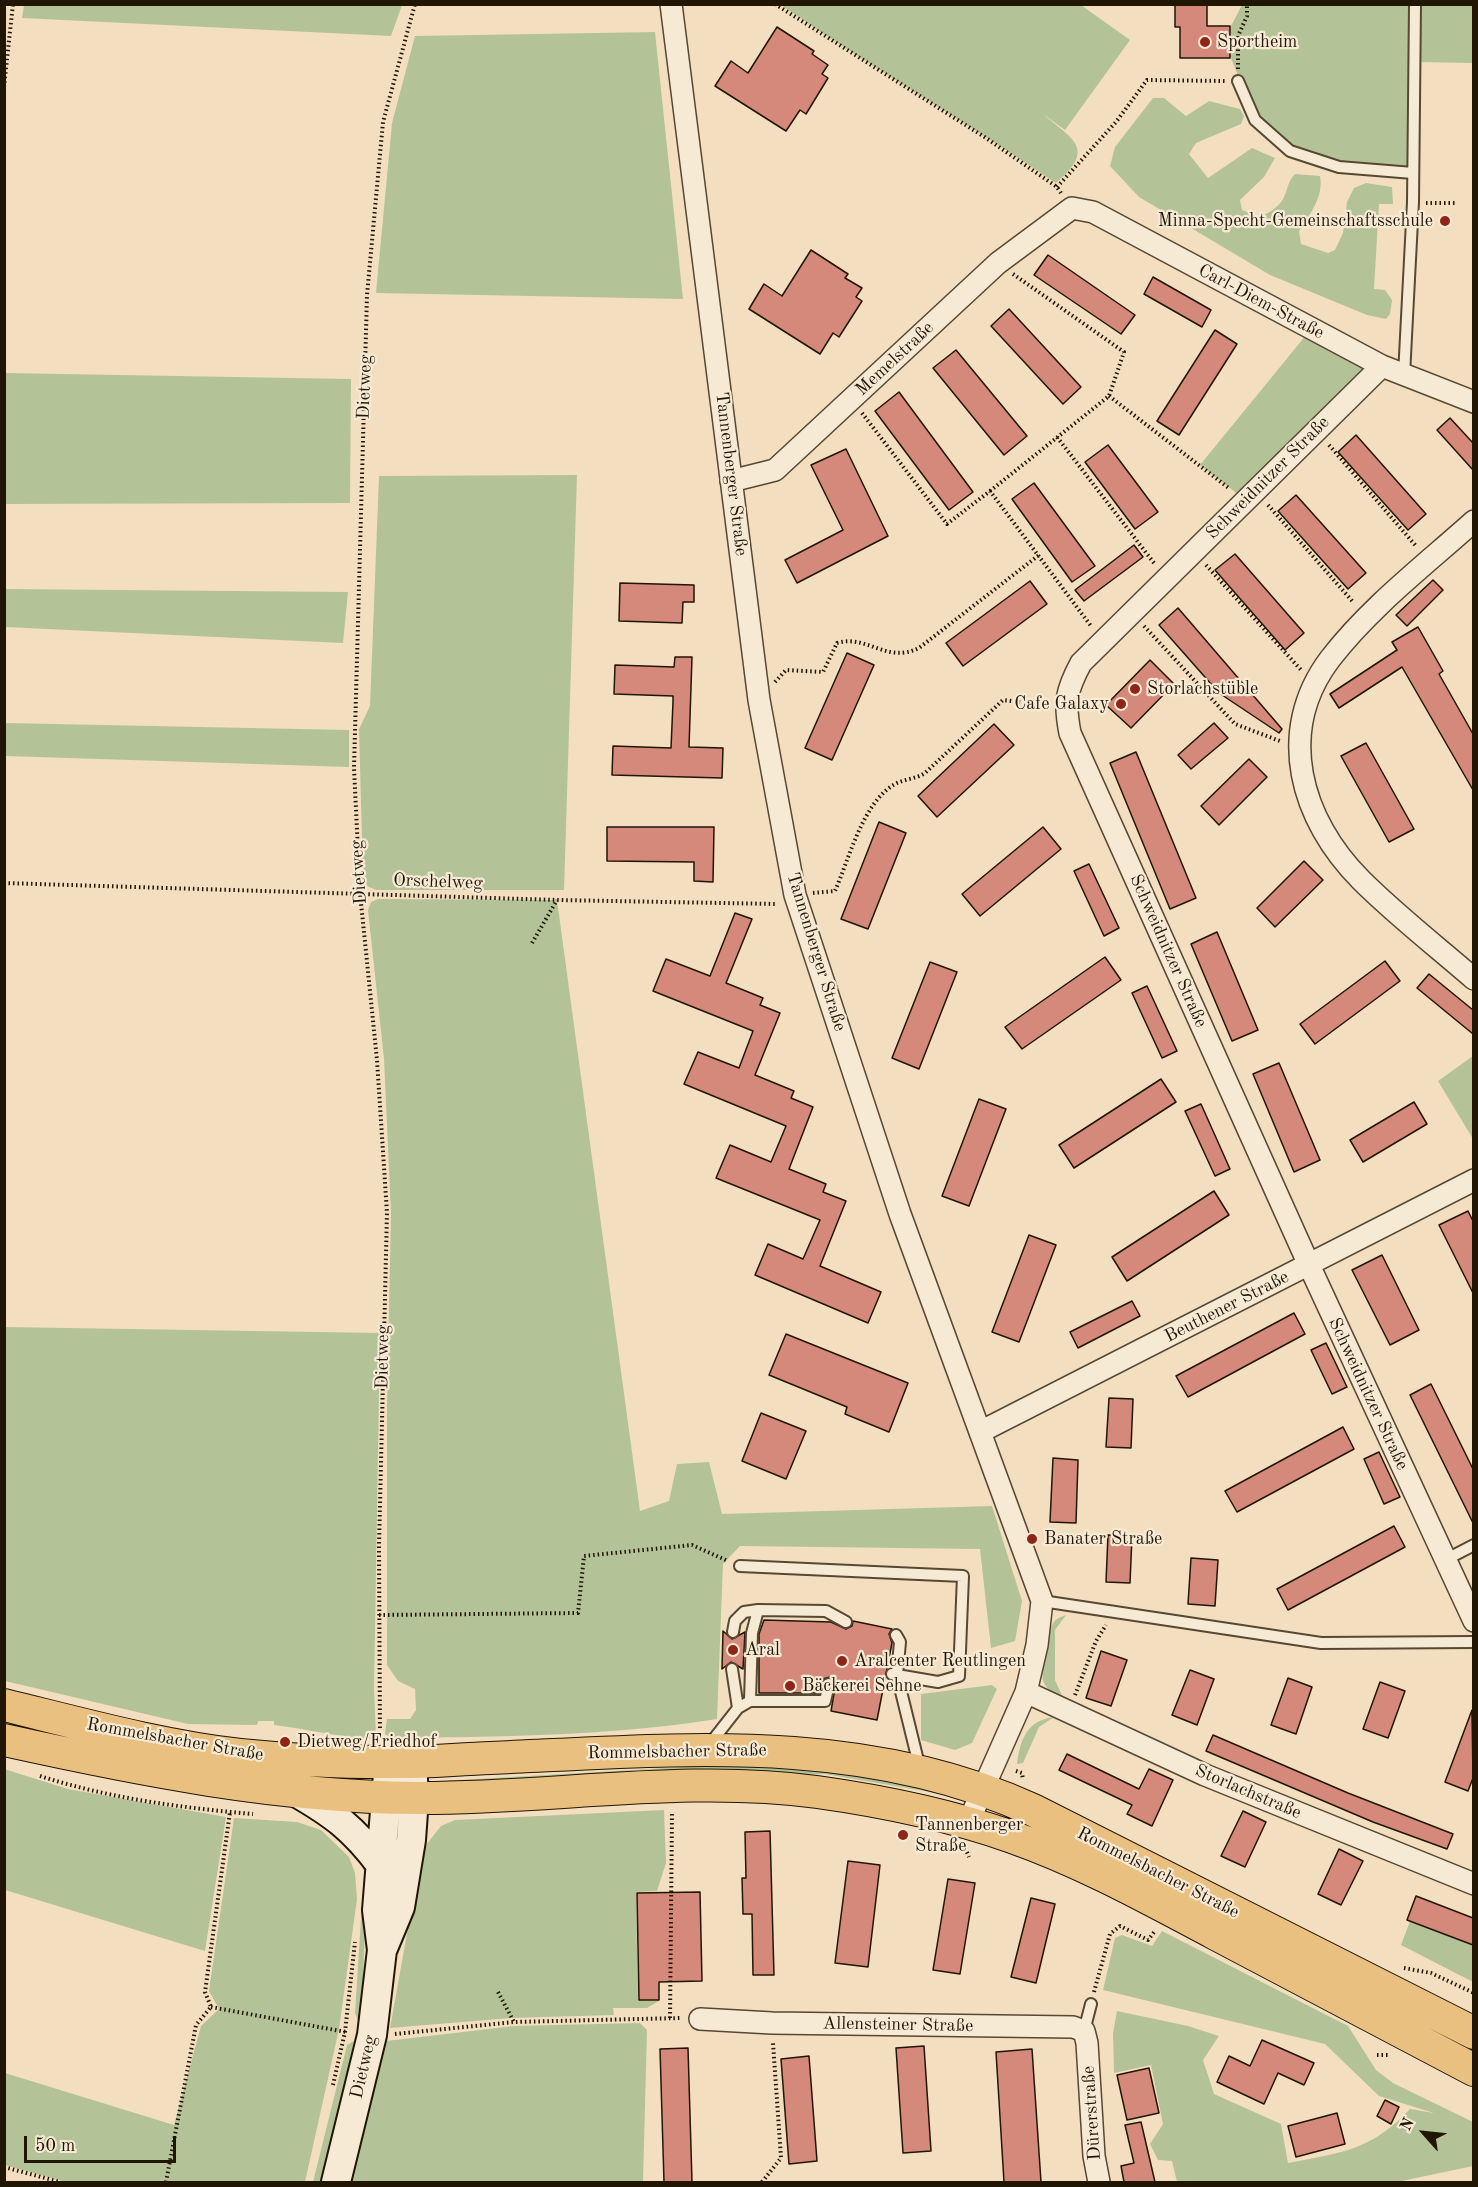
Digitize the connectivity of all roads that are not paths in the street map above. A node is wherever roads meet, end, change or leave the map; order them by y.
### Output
1 (671, 4) edge
2 (1415, 4) edge
3 (1238, 81) road end
4 (1413, 173) junction
5 (1052, 221) joint
6 (1382, 366) junction
7 (1404, 375) junction
8 (1473, 402) edge
9 (731, 481) junction
10 (1473, 521) edge
11 (1473, 979) edge
12 (1473, 1180) edge
13 (1309, 1265) junction
14 (980, 1432) junction
15 (1473, 1545) edge
16 (1445, 1560) junction
17 (740, 1566) road end
18 (1042, 1601) junction
19 (758, 1610) junction
20 (1473, 1621) edge
21 (846, 1623) dead end
22 (733, 1632) dead end
23 (896, 1635) dead end
24 (1473, 1642) edge
25 (732, 1669) dead end
26 (894, 1675) junction
27 (829, 1684) dead end
28 (1026, 1692) junction
29 (750, 1701) junction
30 (4, 1705) edge
31 (738, 1708) junction
32 (4, 1740) edge
33 (706, 1748) junction
34 (394, 1756) junction
35 (920, 1772) junction
36 (983, 1790) junction
37 (294, 1791) junction
38 (399, 1798) junction
39 (968, 1823) junction
40 (381, 1865) junction
41 (1473, 1884) edge
42 (382, 1950) junction
43 (1091, 2004) road end
44 (700, 2019) road end
45 (1473, 2033) edge
46 (1085, 2037) junction
47 (1473, 2070) edge
48 (336, 2182) edge
49 (1099, 2182) edge

1 - 9 street, Tannenberger Straße
2 - 4 lane
3 - 4 lane
4 - 7 lane
5 - 6 street, Carl-Diem-Straße
5 - 9 street, Memelstraße
6 - 7 street, Carl-Diem-Straße
6 - 13 street, Schweidnitzer Straße
7 - 8 street, Carl-Diem-Straße
9 - 14 street, Tannenberger Straße
10 - 11 street
12 - 13 street, Beuthener Straße
13 - 14 street, Beuthener Straße
13 - 16 street, Schweidnitzer Straße
14 - 18 street, Tannenberger Straße
15 - 16 lane
16 - 20 street, Schweidnitzer Straße
17 - 26 lane
18 - 24 lane
18 - 28 street, Tannenberger Straße
19 - 21 lane
19 - 22 lane
19 - 29 lane
23 - 26 lane
25 - 31 lane
26 - 35 lane
27 - 29 lane
28 - 36 street, Tannenberger Straße
28 - 41 street, Storlachstraße
29 - 31 lane
30 - 34 main road, Rommelsbacher Straße
31 - 33 lane
32 - 37 main road, Rommelsbacher Straße
33 - 34 main road, Rommelsbacher Straße
33 - 35 main road, Rommelsbacher Straße
34 - 38 street, Dietweg
35 - 36 main road, Rommelsbacher Straße
36 - 39 street, Tannenberger Straße
36 - 45 main road, Rommelsbacher Straße
37 - 38 main road, Rommelsbacher Straße
37 - 40 street
38 - 39 main road, Rommelsbacher Straße
38 - 40 street, Dietweg
38 - 42 street, Dietweg
39 - 47 main road, Rommelsbacher Straße
40 - 42 street, Dietweg
42 - 48 street, Dietweg
43 - 46 lane
44 - 46 street, Allensteiner Straße
46 - 49 street, Dürerstraße

